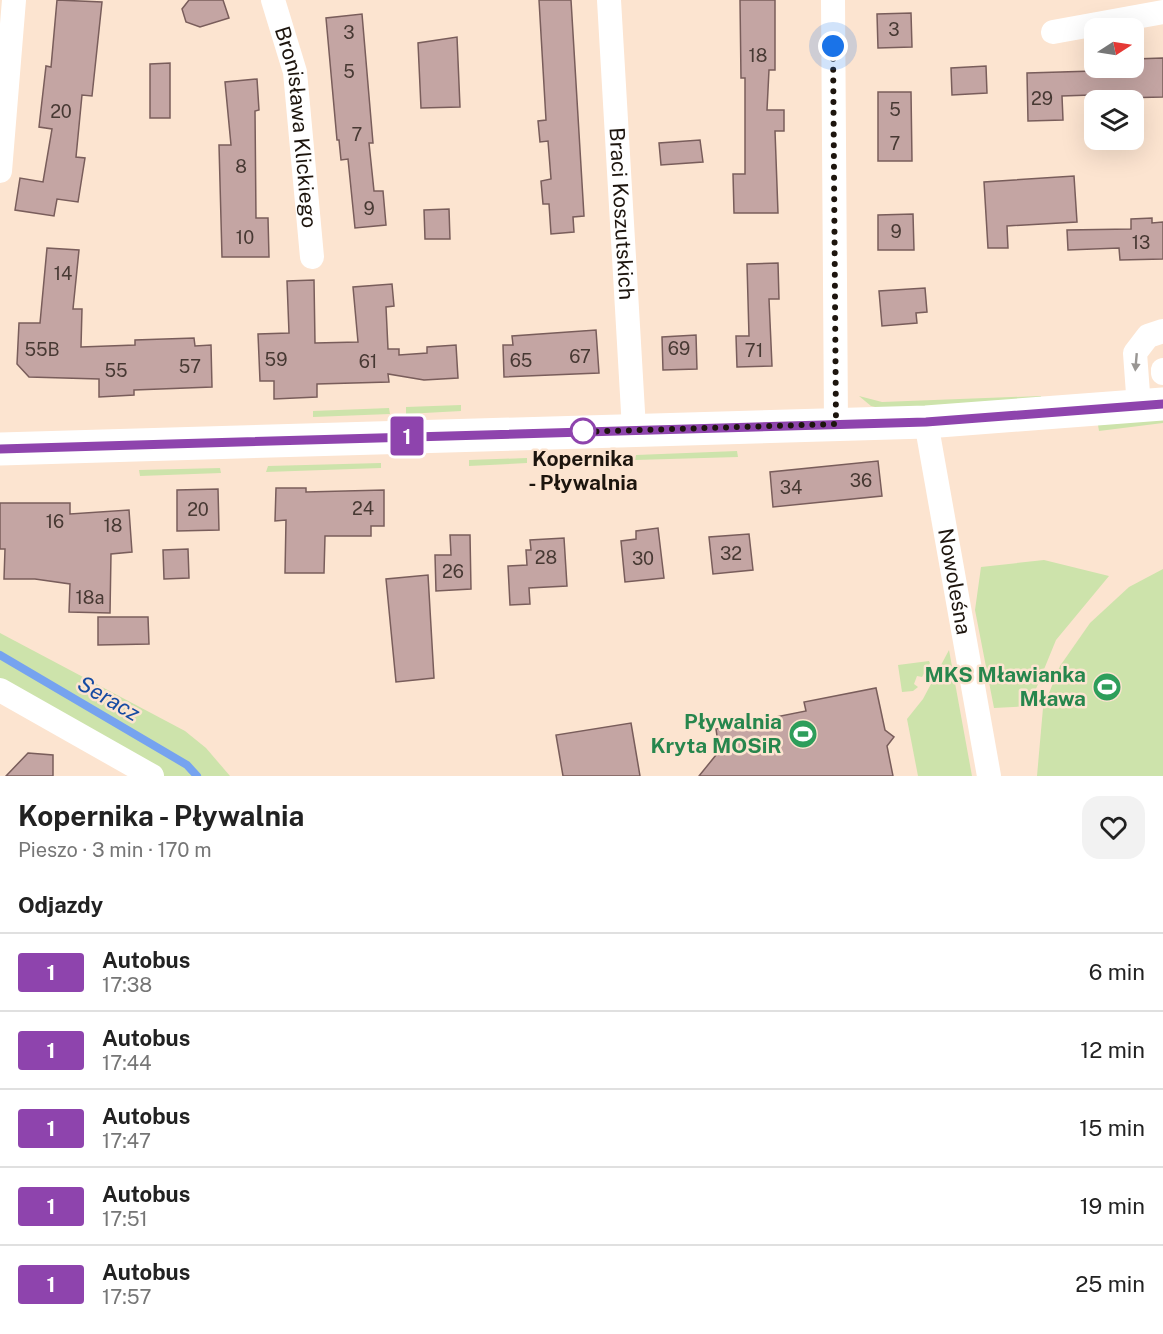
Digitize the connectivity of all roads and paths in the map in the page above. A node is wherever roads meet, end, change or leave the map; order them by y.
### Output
1 (14, 0) edge
2 (273, 0) edge
3 (609, 0) edge
4 (833, 0) edge
5 (1163, 12) edge
6 (1053, 32) dead end
7 (0, 171) edge
8 (312, 257) dead end
9 (1163, 331) edge
10 (1151, 405) edge
11 (926, 422) junction
12 (836, 424) junction
13 (634, 429) junction
14 (0, 449) edge
15 (0, 690) edge
16 (152, 776) edge
17 (989, 776) edge

1 - 7 street
2 - 8 street, Bronisława Klickiego
3 - 13 street, Braci Koszutskich
4 - 12 street
5 - 6 street
9 -> 10 street
10 - 11 street
11 - 12 street
11 - 17 street, Nowoleśna
12 - 13 street
13 - 14 street
15 - 16 street

